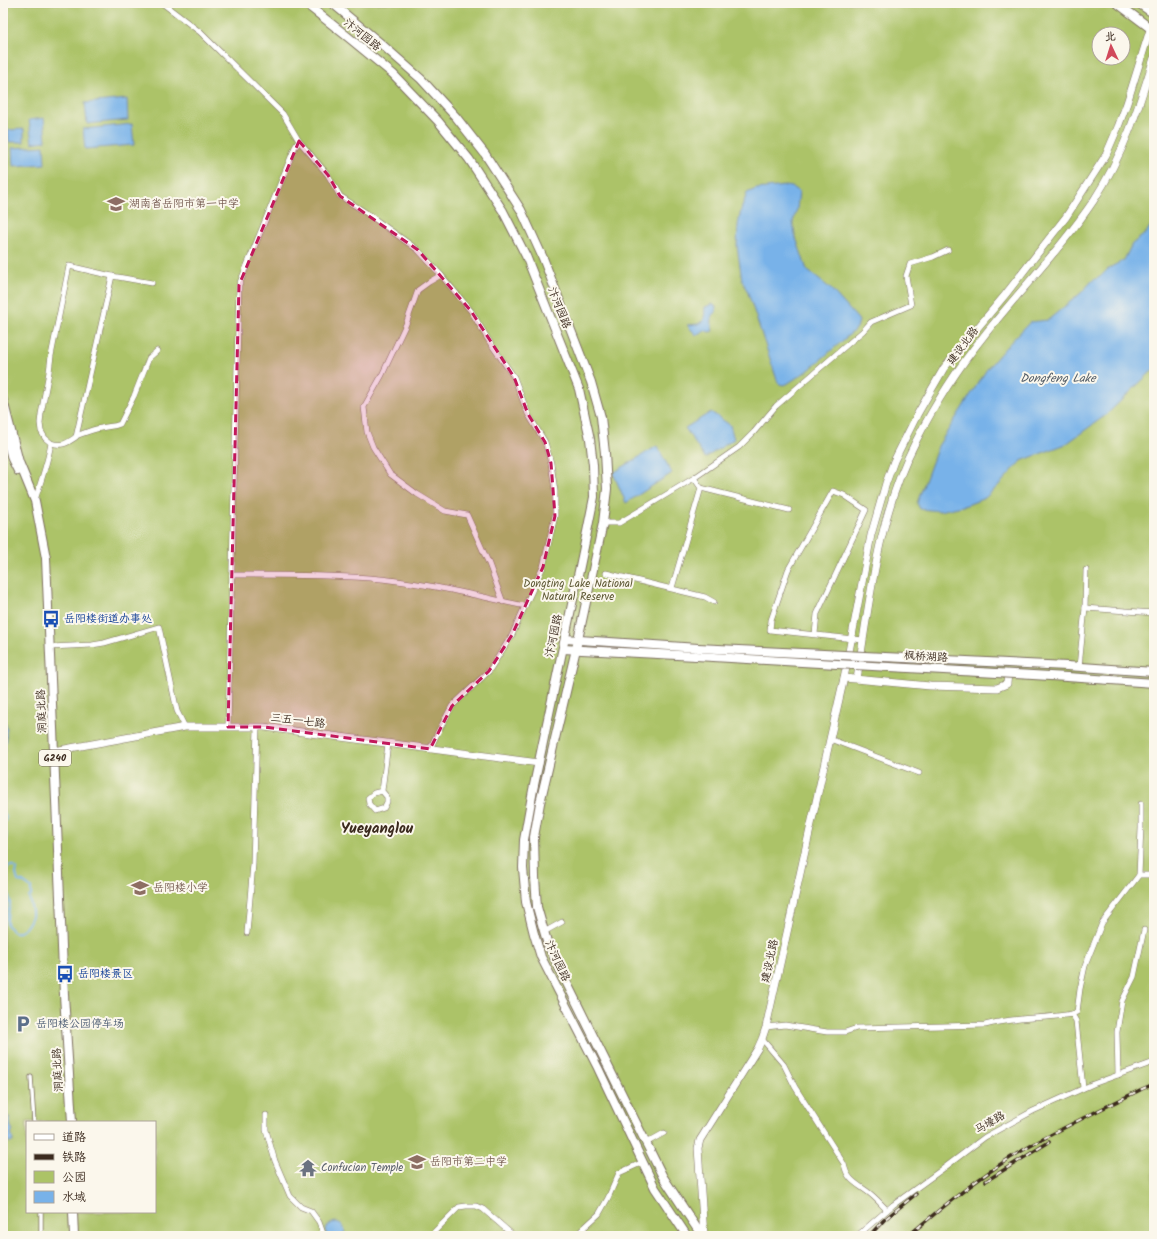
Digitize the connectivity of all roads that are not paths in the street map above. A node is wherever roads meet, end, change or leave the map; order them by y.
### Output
1 (162, 3) edge
2 (305, 3) edge
3 (332, 3) edge
4 (1117, 3) edge
5 (1138, 3) edge
6 (1154, 16) edge
7 (1152, 30) edge
8 (1154, 58) edge
9 (299, 141) junction
10 (948, 250) dead end
11 (441, 275) junction
12 (112, 276) junction
13 (152, 283) dead end
14 (157, 351) dead end
15 (3, 400) edge
16 (3, 425) edge
17 (76, 436) junction
18 (5, 439) edge
19 (51, 443) junction
20 (694, 478) junction
21 (701, 488) junction
22 (35, 501) junction
23 (790, 510) dead end
24 (603, 524) junction
25 (1086, 570) dead end
26 (606, 572) dead end
27 (232, 575) junction
28 (672, 588) junction
29 (503, 602) junction
30 (714, 602) dead end
31 (525, 606) junction
32 (1085, 608) junction
33 (1154, 613) edge
34 (815, 634) junction
35 (852, 638) junction
36 (565, 639) junction
37 (578, 640) junction
38 (863, 640) junction
39 (50, 646) junction
40 (563, 649) junction
41 (576, 649) junction
42 (697, 652) junction
43 (1079, 667) junction
44 (1154, 672) edge
45 (1008, 673) junction
46 (844, 678) junction
47 (857, 679) junction
48 (1154, 683) edge
49 (547, 724) junction
50 (186, 726) junction
51 (558, 726) junction
52 (228, 727) junction
53 (257, 727) junction
54 (830, 739) junction
55 (388, 744) junction
56 (430, 749) junction
57 (54, 751) junction
58 (539, 762) junction
59 (919, 773) dead end
60 (382, 791) dead end
61 (1141, 804) dead end
62 (1139, 875) junction
63 (1154, 875) edge
64 (562, 922) dead end
65 (1144, 930) dead end
66 (544, 932) junction
67 (247, 933) dead end
68 (1072, 1014) junction
69 (766, 1027) junction
70 (762, 1040) junction
71 (1154, 1062) edge
72 (1118, 1075) junction
73 (31, 1077) dead end
74 (1083, 1088) junction
75 (266, 1115) dead end
76 (34, 1121) edge
77 (68, 1121) edge
78 (72, 1121) edge
79 (664, 1133) dead end
80 (646, 1143) junction
81 (643, 1162) junction
82 (887, 1210) junction
83 (41, 1213) edge
84 (73, 1213) edge
85 (77, 1213) edge
86 (42, 1236) edge
87 (74, 1236) edge
88 (78, 1236) edge
89 (324, 1236) edge
90 (430, 1236) edge
91 (514, 1236) edge
92 (575, 1236) edge
93 (687, 1236) edge
94 (703, 1236) edge
95 (857, 1236) edge

1 - 9 street
2 - 36 main road, 汴河园路
3 - 24 main road, 汴河园路
4 - 7 main road
5 - 6 main road
6 - 7 main road, 建设北路
7 - 35 main road, 建设北路
8 - 38 main road, 建设北路
9 - 11 street
9 - 27 street
10 - 20 street
11 - 29 street
11 - 31 street
12 - 13 street
12 - 17 street
12 - 19 street
14 - 17 street
15 - 22 main road, 洞庭北路 / G240
16 - 18 main road, 洞庭北路 / G240
17 - 19 street
18 - 77 main road, 洞庭北路 / G240
19 - 22 street
20 - 21 street
20 - 24 street
21 - 23 street
21 - 28 street
22 - 39 main road, 洞庭北路 / G240
24 - 37 main road, 汴河园路
25 - 32 street
26 - 28 street
27 - 29 street
27 - 52 street
28 - 30 street
29 - 31 street
31 - 56 street
32 - 33 street
32 - 43 street
34 - 34 street
34 - 35 street
35 - 38 street
35 - 46 main road, 建设北路
36 - 37 main road
36 - 40 main road, 汴河园路
37 - 41 main road, 汴河园路
37 - 42 main road
38 - 47 main road, 建设北路
39 - 50 street
39 - 57 main road, 洞庭北路 / G240
40 - 41 main road
40 - 49 main road, 汴河园路
41 - 42 main road
41 - 51 main road, 汴河园路
42 - 43 main road, 枫桥湖路, bridge
42 - 45 main road, 枫桥湖路, bridge
43 - 44 main road, 枫桥湖路
45 - 47 main road
45 - 48 main road, 枫桥湖路, bridge
46 - 47 main road
46 - 54 main road, 建设北路
49 - 51 main road
49 - 58 main road, 汴河园路
50 - 52 main road, 三五一七路
50 - 57 main road, 三五一七路
51 - 66 main road, 汴河园路
52 - 53 main road, 三五一七路
53 - 55 main road, 三五一七路
53 - 67 street
54 - 59 street
54 - 69 main road, 建设北路
55 - 56 main road, 三五一七路
55 - 60 street
56 - 58 main road, 三五一七路
57 - 78 main road, 洞庭北路 / G240
58 - 81 main road, 汴河园路
61 - 62 street
62 - 63 street
62 - 68 street
64 - 66 street
65 - 72 street
66 - 80 main road, 汴河园路
68 - 69 street
68 - 74 street
69 - 70 main road, 建设北路
70 - 82 street
70 - 94 main road, 建设北路
71 - 72 street, 马壕路
72 - 74 street, 马壕路
73 - 76 street
74 - 82 street, 马壕路
75 - 89 street
79 - 80 street
80 - 94 main road, 汴河园路
81 - 92 street
81 - 93 main road, 汴河园路
82 - 95 street, 马壕路
83 - 86 street
84 - 87 main road
85 - 88 main road
90 - 91 street

